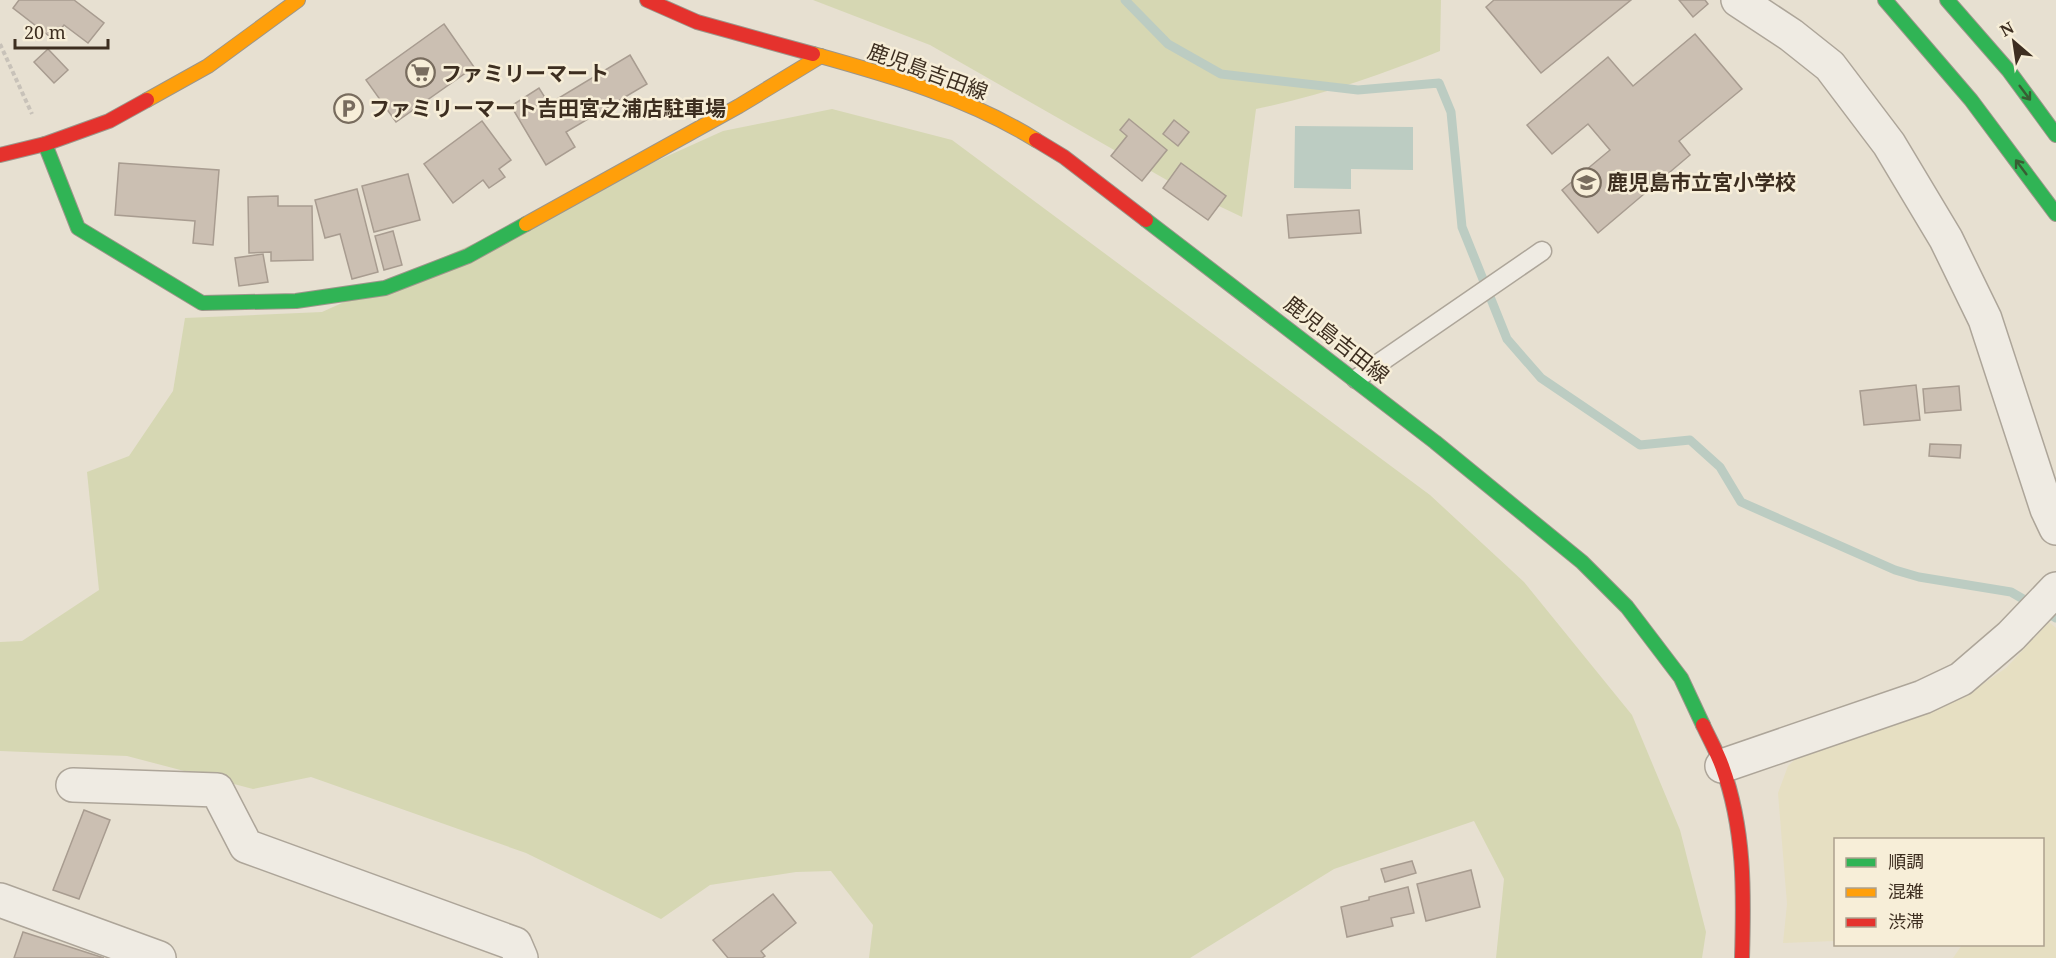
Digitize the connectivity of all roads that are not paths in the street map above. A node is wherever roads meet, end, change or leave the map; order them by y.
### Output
1 (298, 0) edge
2 (647, 0) edge
3 (1738, 0) edge
4 (1886, 0) edge
5 (1947, 0) edge
6 (821, 56) junction
7 (2056, 135) edge
8 (45, 144) junction
9 (0, 155) edge
10 (2056, 214) edge
11 (1542, 251) dead end
12 (1356, 379) junction
13 (2056, 528) edge
14 (2056, 589) edge
15 (1722, 766) junction
16 (73, 785) dead end
17 (0, 900) edge
18 (159, 958) edge
19 (521, 958) edge
20 (1742, 958) edge

1 - 8 main road
2 - 6 main road, 鹿児島吉田線
3 - 13 street
10 -> 4 main road
5 -> 7 main road
6 - 8 main road
6 - 12 main road, 鹿児島吉田線
8 - 9 main road
11 - 12 lane
12 - 15 main road, 鹿児島吉田線
14 - 15 street
15 - 20 main road, 鹿児島吉田線
16 - 19 street
17 - 18 street

